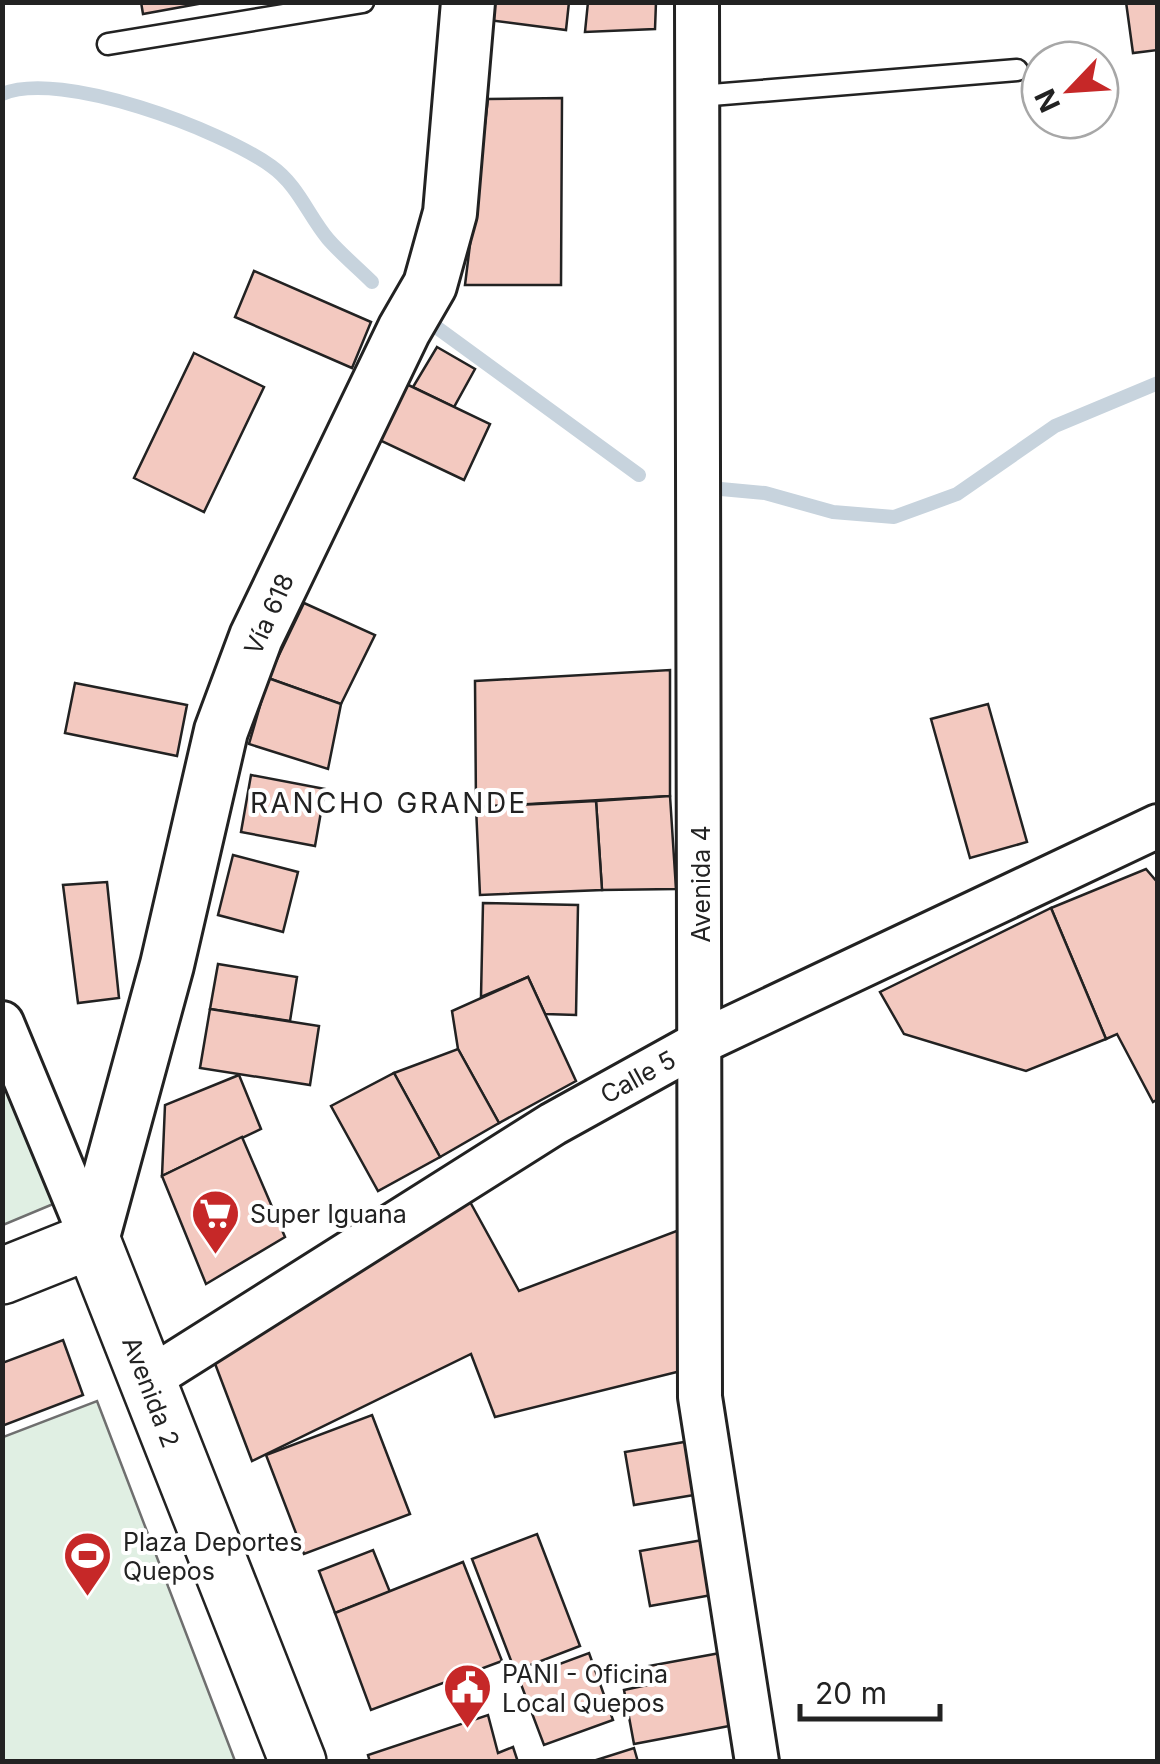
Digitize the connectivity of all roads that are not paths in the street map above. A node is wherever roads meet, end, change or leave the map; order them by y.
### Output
1 (363, 2) edge
2 (468, 2) edge
3 (697, 2) edge
4 (108, 44) dead end
5 (1017, 70) dead end
6 (699, 96) junction
7 (1158, 826) edge
8 (2, 1023) edge
9 (701, 1042) junction
10 (92, 1240) junction
11 (2, 1276) edge
12 (146, 1381) junction
13 (298, 1762) edge
14 (757, 1762) edge

1 - 4 lane
2 - 10 street, Vía 618
3 - 6 street, Avenida 4
5 - 6 lane
6 - 9 street, Avenida 4
7 - 9 street, Calle 5
8 - 10 street, Avenida 2
9 - 12 street, Calle 5
9 - 14 street, Avenida 4
10 - 11 main road
10 - 12 main road, Avenida 2
12 - 13 main road, Avenida 2

